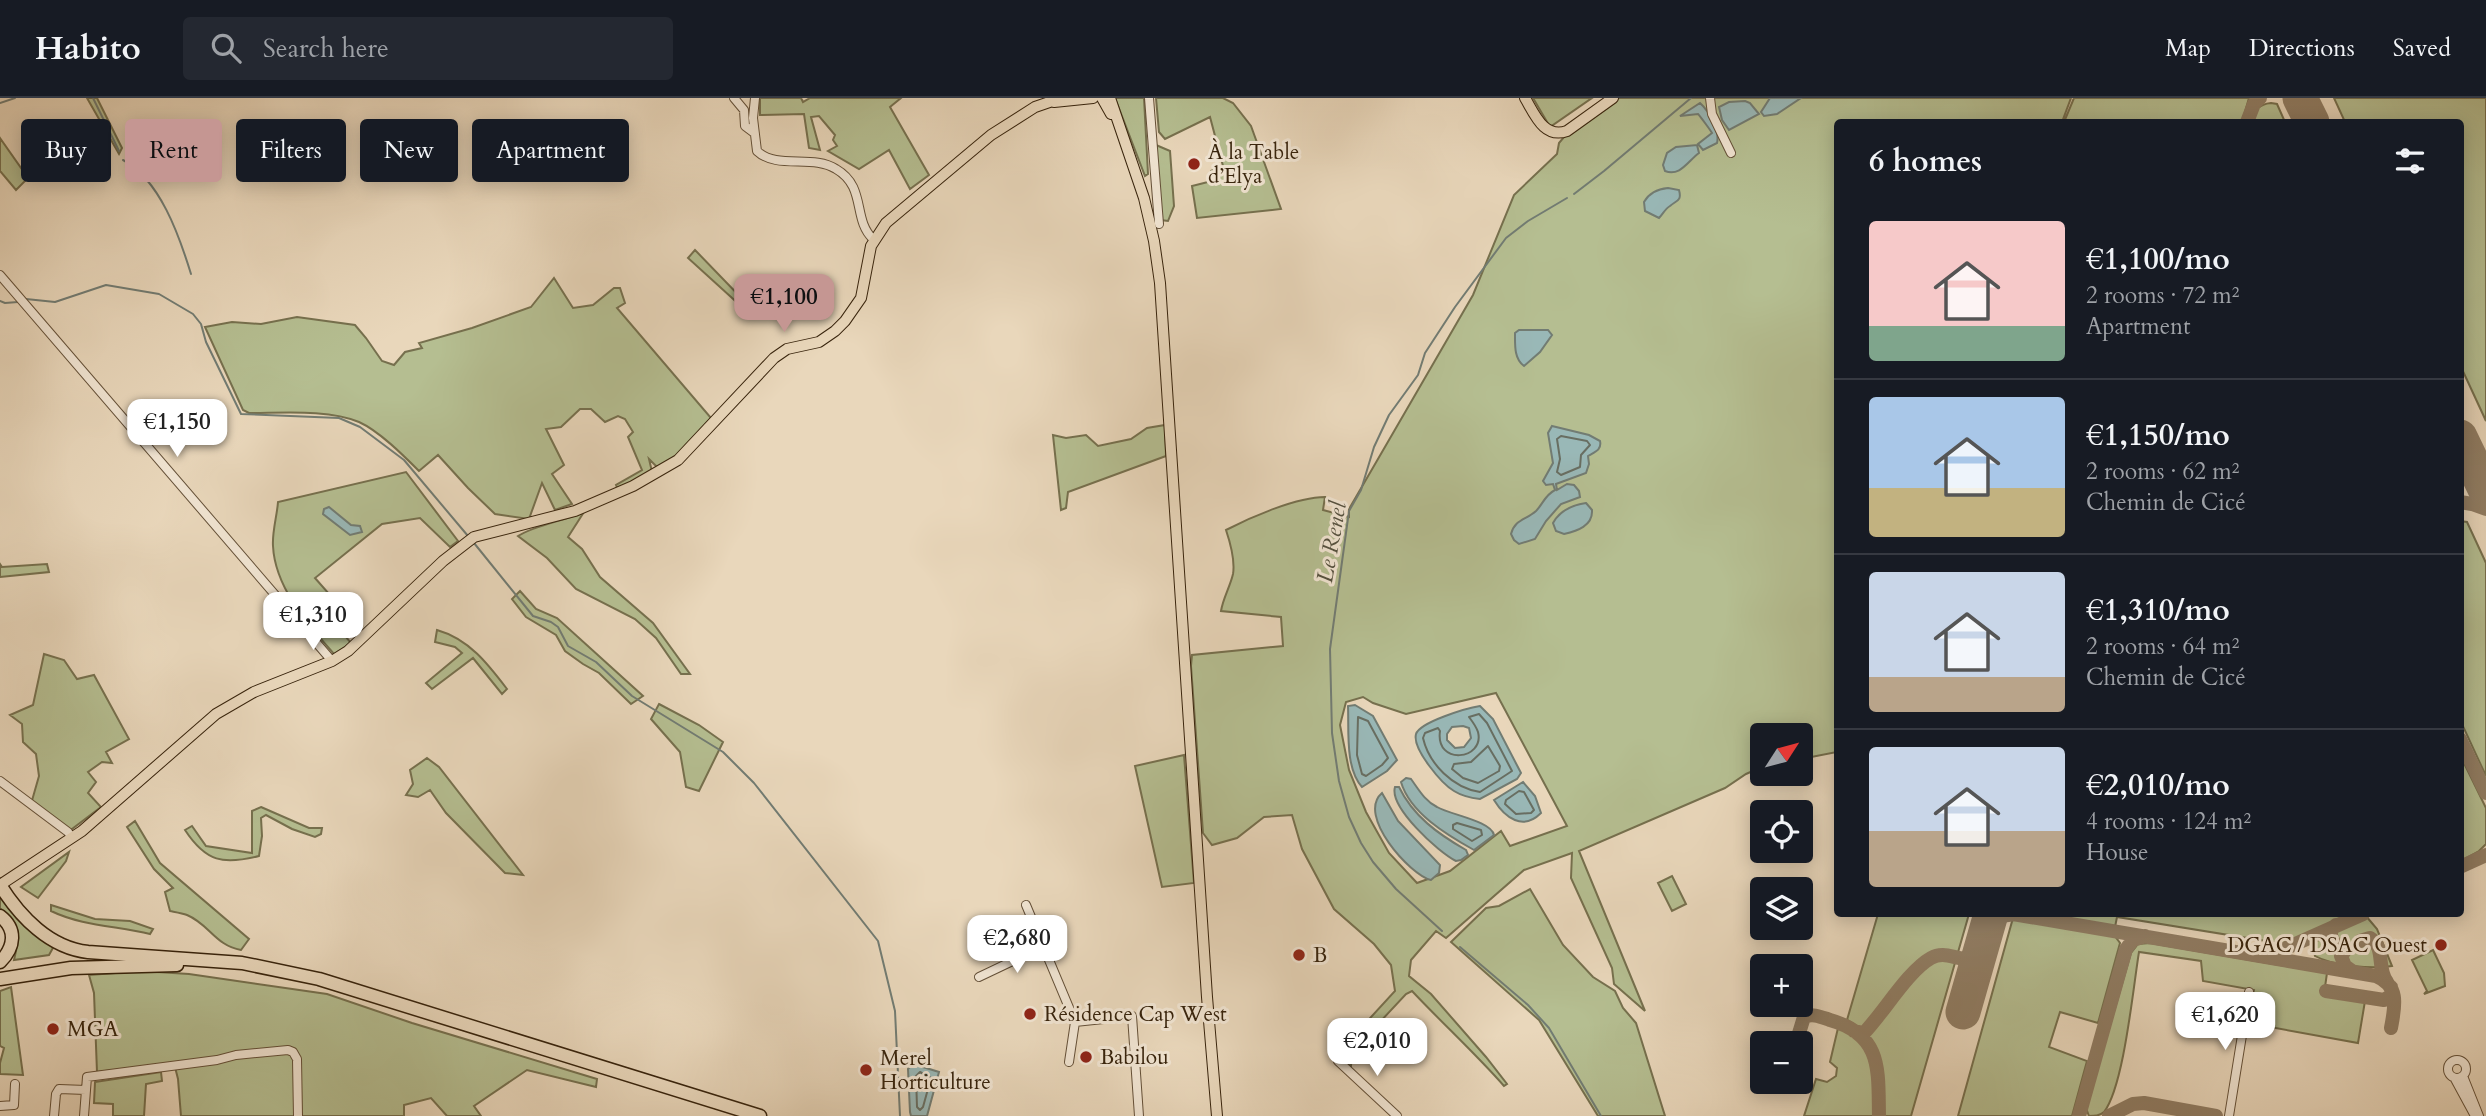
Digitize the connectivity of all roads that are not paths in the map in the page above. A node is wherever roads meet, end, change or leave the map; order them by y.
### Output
1 (734, 98) edge
2 (755, 98) edge
3 (1061, 98) edge
4 (1093, 98) edge
5 (1102, 98) edge
6 (1110, 98) edge
7 (1149, 98) edge
8 (1525, 98) edge
9 (1613, 98) edge
10 (1710, 98) edge
11 (1050, 102) junction
12 (1119, 130) junction
13 (753, 132) junction
14 (1731, 153) dead end
15 (1159, 224) dead end
16 (873, 239) junction
17 (0, 275) edge
18 (332, 661) junction
19 (0, 781) edge
20 (72, 838) junction
21 (0, 885) edge
22 (1027, 905) dead end
23 (0, 916) edge
24 (1042, 947) junction
25 (180, 957) junction
26 (0, 962) edge
27 (94, 966) junction
28 (0, 972) edge
29 (979, 976) dead end
30 (0, 979) edge
31 (0, 985) edge
32 (2249, 992) dead end
33 (1075, 1022) junction
34 (1338, 1061) dead end
35 (1069, 1062) dead end
36 (2459, 1077) dead end
37 (15, 1084) dead end
38 (86, 1090) junction
39 (6, 1109) edge
40 (54, 1116) edge
41 (84, 1116) edge
42 (298, 1116) edge
43 (735, 1116) edge
44 (760, 1116) edge
45 (1139, 1116) edge
46 (1214, 1116) edge
47 (1397, 1116) edge
48 (2229, 1116) edge
49 (2477, 1116) edge

1 - 13 street
2 - 13 street
3 - 11 main road
4 - 11 main road
5 - 12 main road
6 - 12 main road
7 - 15 street
8 - 9 main road
10 - 14 street
11 - 16 main road
12 - 46 main road
13 - 16 street
16 - 18 main road
17 - 18 street
18 - 20 main road
19 - 20 street
20 - 21 main road
21 - 25 highway
22 - 24 street
23 - 26 highway
24 - 29 street
24 - 33 street
25 - 28 highway
25 - 44 highway
27 - 30 highway
27 - 31 highway
27 - 43 highway
32 - 48 street
33 - 35 street
33 - 45 street
34 - 47 street
36 - 49 street
37 - 39 street
38 - 40 street
38 - 41 street
38 - 42 street

